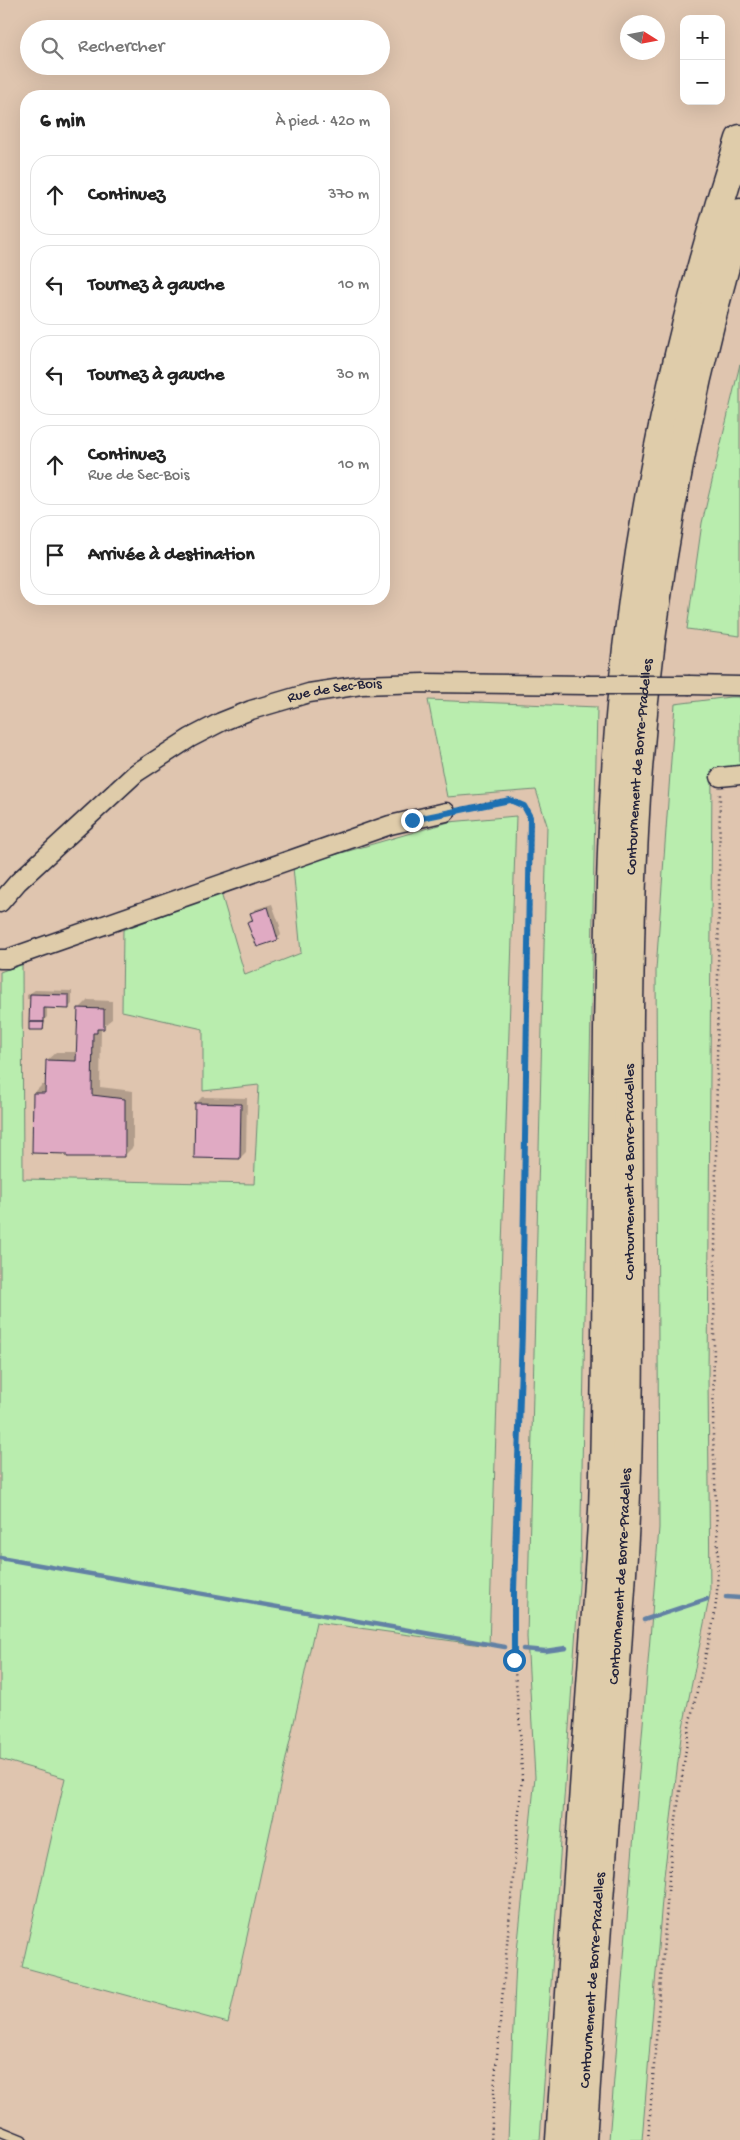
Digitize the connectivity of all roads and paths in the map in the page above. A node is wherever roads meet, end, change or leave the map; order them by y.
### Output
1 (740, 139) edge
2 (740, 213) edge
3 (740, 686) edge
4 (740, 775) edge
5 (720, 777) joint
6 (446, 812) joint
7 (0, 903) edge
8 (0, 959) edge
9 (0, 2131) edge
10 (22, 2140) edge
11 (491, 2140) edge
12 (560, 2140) edge
13 (582, 2140) edge
14 (648, 2140) edge

1 - 12 highway
2 - 13 highway, Contournement de Borre-Pradelles
3 - 7 street, Rue de Sec-Bois, bridge
4 - 5 street
5 - 14 path
6 - 8 street
6 - 11 path
9 - 10 lane

